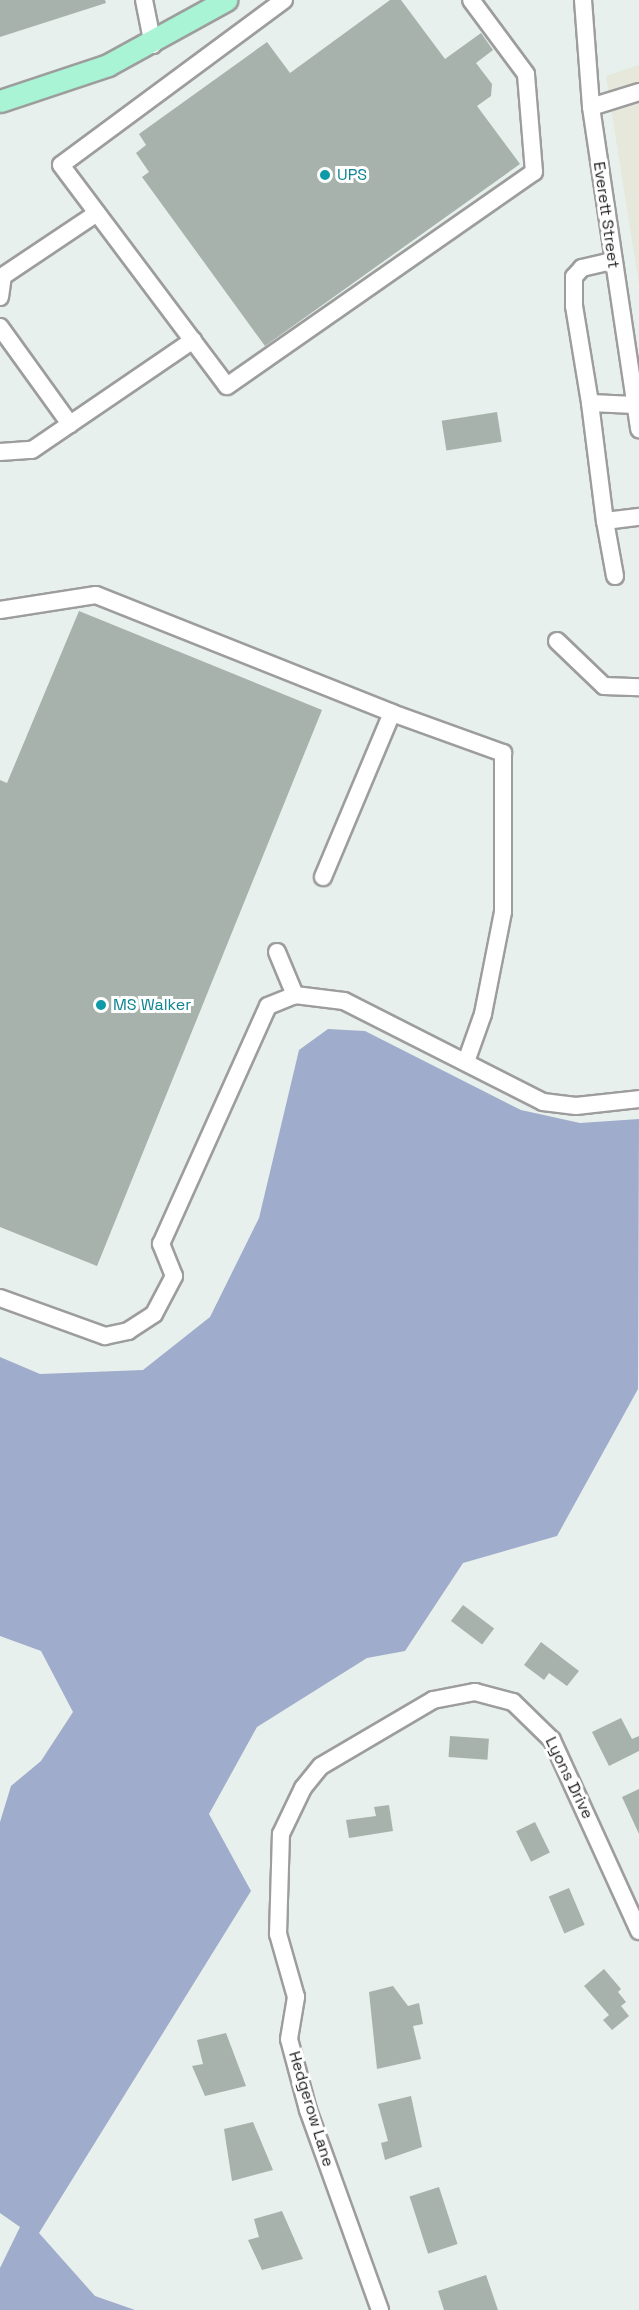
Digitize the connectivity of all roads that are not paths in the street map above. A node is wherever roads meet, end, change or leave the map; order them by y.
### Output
1 (144, 0) edge
2 (226, 0) edge
3 (284, 0) edge
4 (471, 0) edge
5 (584, 0) edge
6 (153, 45) junction
7 (639, 92) edge
8 (0, 101) edge
9 (591, 107) junction
10 (97, 213) junction
11 (612, 261) junction
12 (0, 297) edge
13 (0, 327) edge
14 (193, 340) junction
15 (634, 361) edge
16 (590, 403) junction
17 (635, 405) junction
18 (70, 424) junction
19 (639, 429) edge
20 (0, 452) edge
21 (639, 517) edge
22 (605, 521) junction
23 (615, 576) dead end
24 (0, 610) edge
25 (557, 640) dead end
26 (639, 687) edge
27 (392, 713) junction
28 (323, 877) dead end
29 (277, 952) dead end
30 (295, 995) junction
31 (467, 1059) junction
32 (639, 1099) edge
33 (0, 1298) edge
34 (410, 1712) joint
35 (639, 1931) edge
36 (380, 2310) edge

1 - 6 street
2 - 6 main road
3 - 10 street
4 - 14 street
5 - 9 street, Everett Street
6 - 8 main road
7 - 9 street
9 - 11 street, Everett Street
10 - 12 street
10 - 14 street
11 - 15 street, Everett Street
11 - 16 street
13 - 18 street
14 - 18 street
15 - 17 street, Everett Street
16 - 17 street
16 - 22 street
17 - 19 street, Everett Street
18 - 20 street
21 - 22 street
22 - 23 street
24 - 27 street
25 - 26 street
27 - 28 street
27 - 31 street
29 - 30 street
30 - 31 street
30 - 33 street
31 - 32 street
34 - 35 street, Lyons Drive
34 - 36 street, Hedgerow Lane

